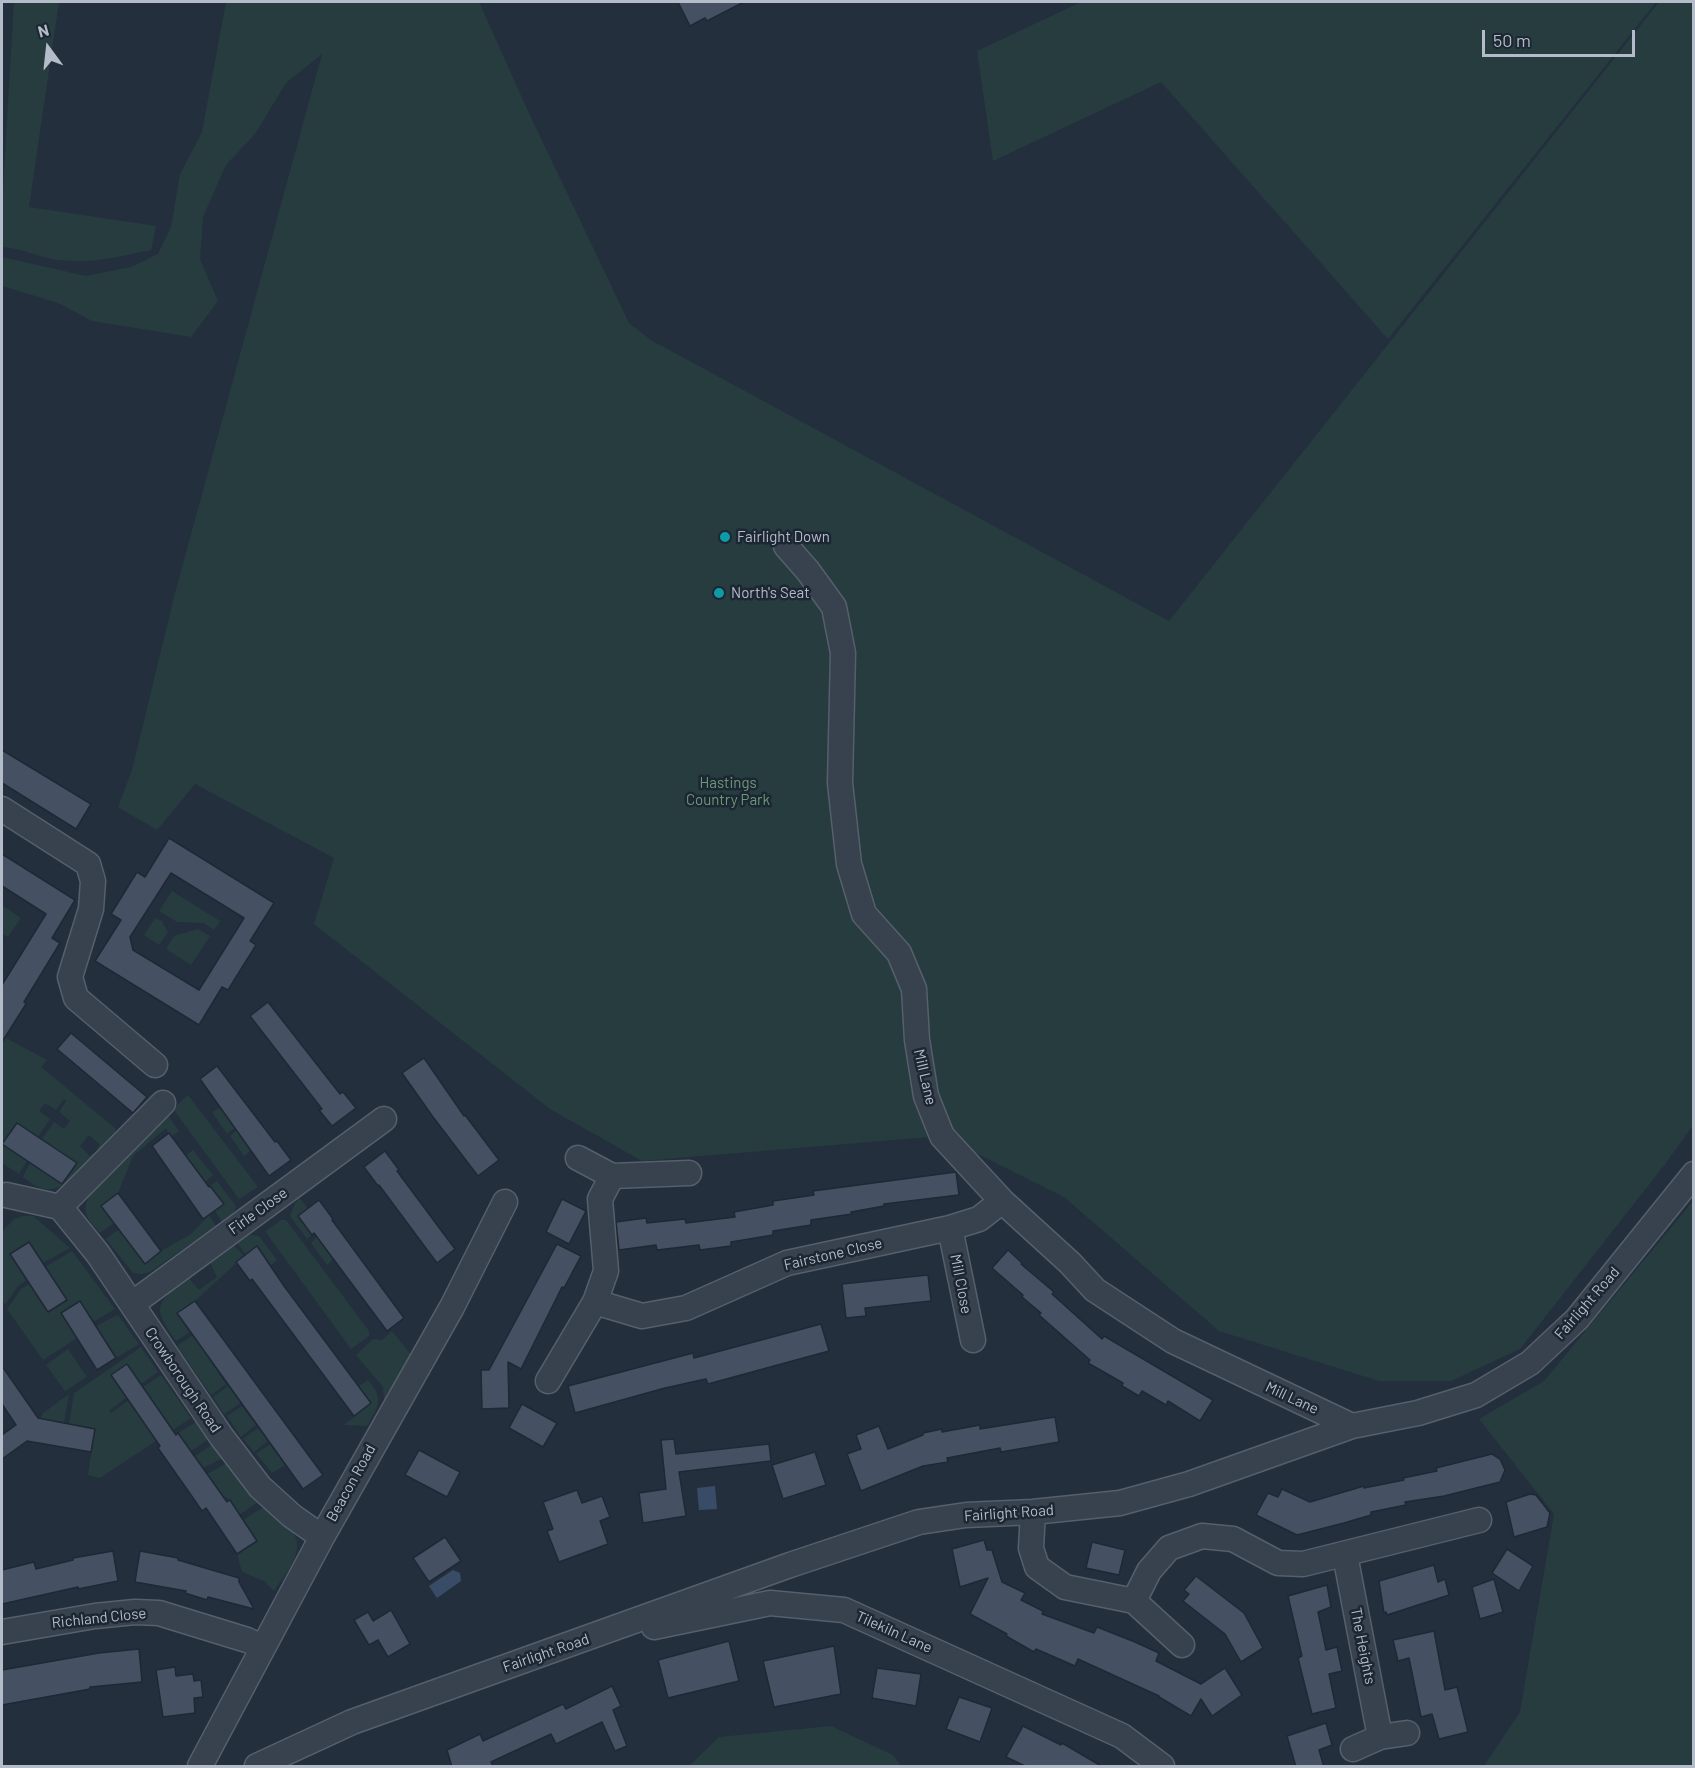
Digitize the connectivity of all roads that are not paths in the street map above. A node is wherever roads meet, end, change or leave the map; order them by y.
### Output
1 (786, 546) dead end
2 (2, 809) edge
3 (155, 1065) dead end
4 (164, 1103) dead end
5 (384, 1119) dead end
6 (578, 1158) dead end
7 (689, 1173) dead end
8 (1694, 1174) edge
9 (612, 1176) junction
10 (3, 1194) edge
11 (1002, 1201) junction
12 (505, 1202) dead end
13 (60, 1207) junction
14 (950, 1228) junction
15 (596, 1302) junction
16 (132, 1304) junction
17 (973, 1340) dead end
18 (548, 1381) dead end
19 (1352, 1426) junction
20 (1033, 1512) junction
21 (1479, 1520) dead end
22 (322, 1537) junction
23 (1345, 1554) junction
24 (1134, 1601) junction
25 (2, 1632) edge
26 (601, 1633) junction
27 (1182, 1645) dead end
28 (263, 1647) junction
29 (1407, 1733) dead end
30 (1380, 1737) junction
31 (1353, 1749) dead end
32 (200, 1767) edge
33 (257, 1767) edge
34 (1162, 1767) edge

1 - 11 street, Mill Lane
2 - 3 street
4 - 13 street
5 - 16 street, Firle Close
6 - 9 street
7 - 9 street
8 - 19 street, Fairlight Road
9 - 15 street
10 - 13 street
11 - 14 street, Fairstone Close
11 - 19 street, Mill Lane
12 - 22 street, Beacon Road
13 - 16 street, Crowborough Road
14 - 15 street, Fairstone Close
14 - 17 street, Mill Close
15 - 18 street
16 - 22 street, Crowborough Road
19 - 20 street, Fairlight Road
20 - 24 street
20 - 26 street, Fairlight Road
21 - 23 street
22 - 28 street, Beacon Road
23 - 24 street
23 - 30 street, The Heights
24 - 27 street
25 - 28 street, Richland Close
26 - 33 street, Fairlight Road
26 - 34 street, Tilekiln Lane
28 - 32 street, Beacon Road
29 - 30 street
30 - 31 street

